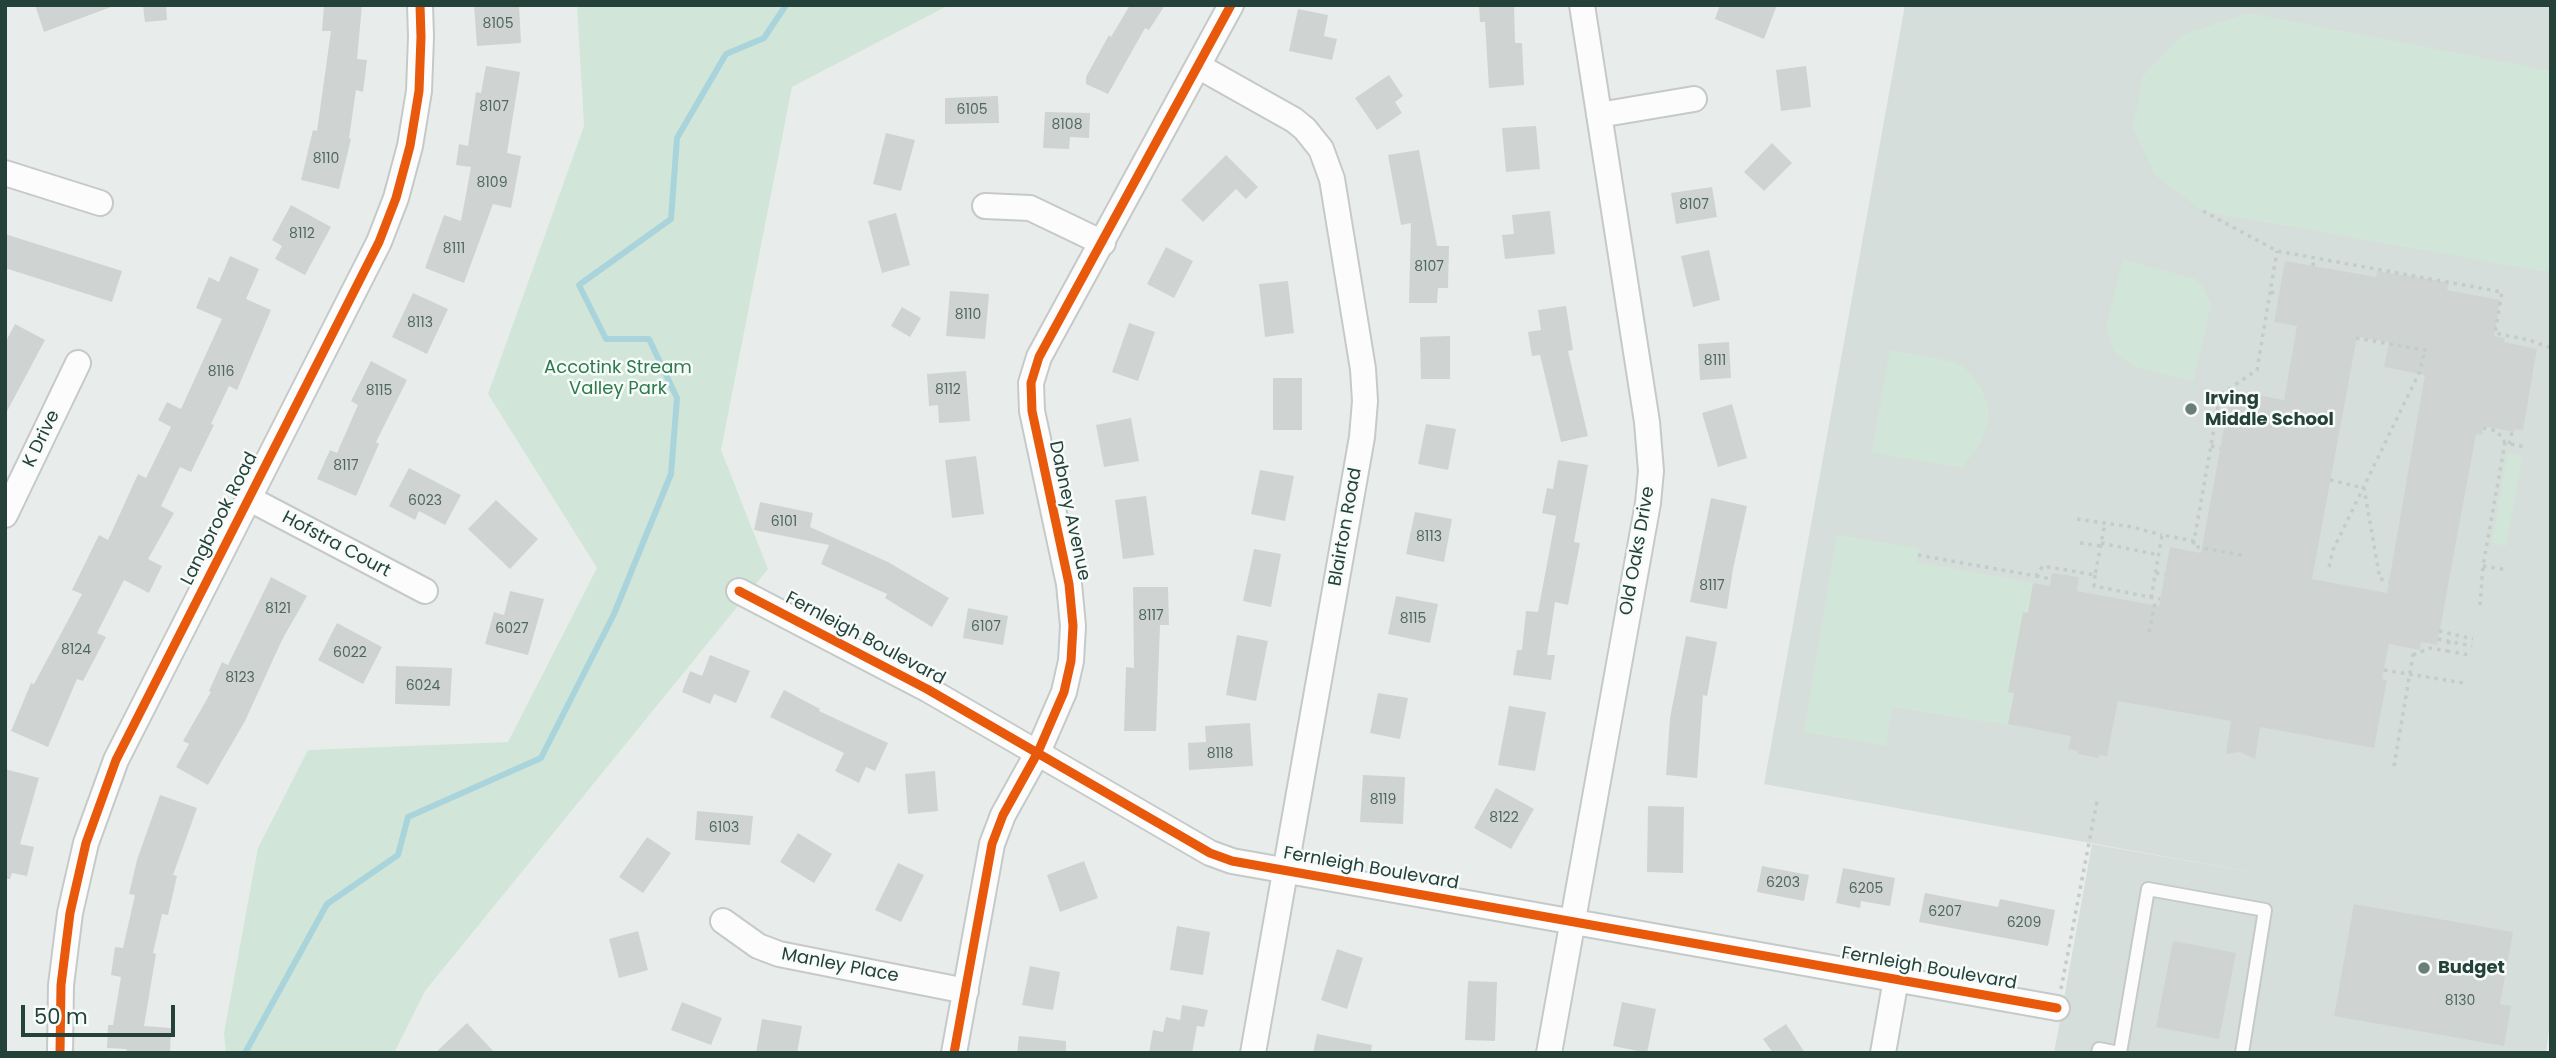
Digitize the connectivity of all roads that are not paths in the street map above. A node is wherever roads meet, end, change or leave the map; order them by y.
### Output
1 (420, 5) edge
2 (1231, 5) edge
3 (1582, 5) edge
4 (1198, 66) junction
5 (1694, 99) dead end
6 (1599, 115) junction
7 (5, 173) edge
8 (100, 203) dead end
9 (985, 206) dead end
10 (1103, 243) junction
11 (78, 363) dead end
12 (248, 498) junction
13 (5, 515) edge
14 (425, 591) dead end
15 (739, 591) dead end
16 (1038, 752) junction
17 (1285, 870) junction
18 (723, 921) dead end
19 (1572, 921) junction
20 (1896, 979) junction
21 (966, 990) junction
22 (2057, 1008) road end
23 (60, 1053) edge
24 (954, 1053) edge
25 (1253, 1053) edge
26 (1549, 1053) edge
27 (1883, 1053) edge
28 (2098, 1053) edge
29 (2120, 1053) edge
30 (2242, 1053) edge

1 - 12 street, Langbrook Road
2 - 4 street, Dabney Avenue
3 - 6 street, Old Oaks Drive
4 - 10 street, Dabney Avenue
4 - 17 street, Blairton Road
5 - 6 street
6 - 19 street, Old Oaks Drive
7 - 8 street
9 - 10 street
10 - 16 street, Dabney Avenue
11 - 13 street, K Drive
12 - 14 street, Hofstra Court
12 - 23 street, Langbrook Road
15 - 16 street, Fernleigh Boulevard
16 - 17 street, Fernleigh Boulevard
16 - 21 street, Dabney Avenue
17 - 19 street, Fernleigh Boulevard
17 - 25 street, Blairton Road
18 - 21 street, Manley Place
19 - 20 street, Fernleigh Boulevard
19 - 26 street, Old Oaks Drive
20 - 22 street, Fernleigh Boulevard
20 - 27 street
21 - 24 street, Dabney Avenue
28 - 29 lane
29 - 30 lane

